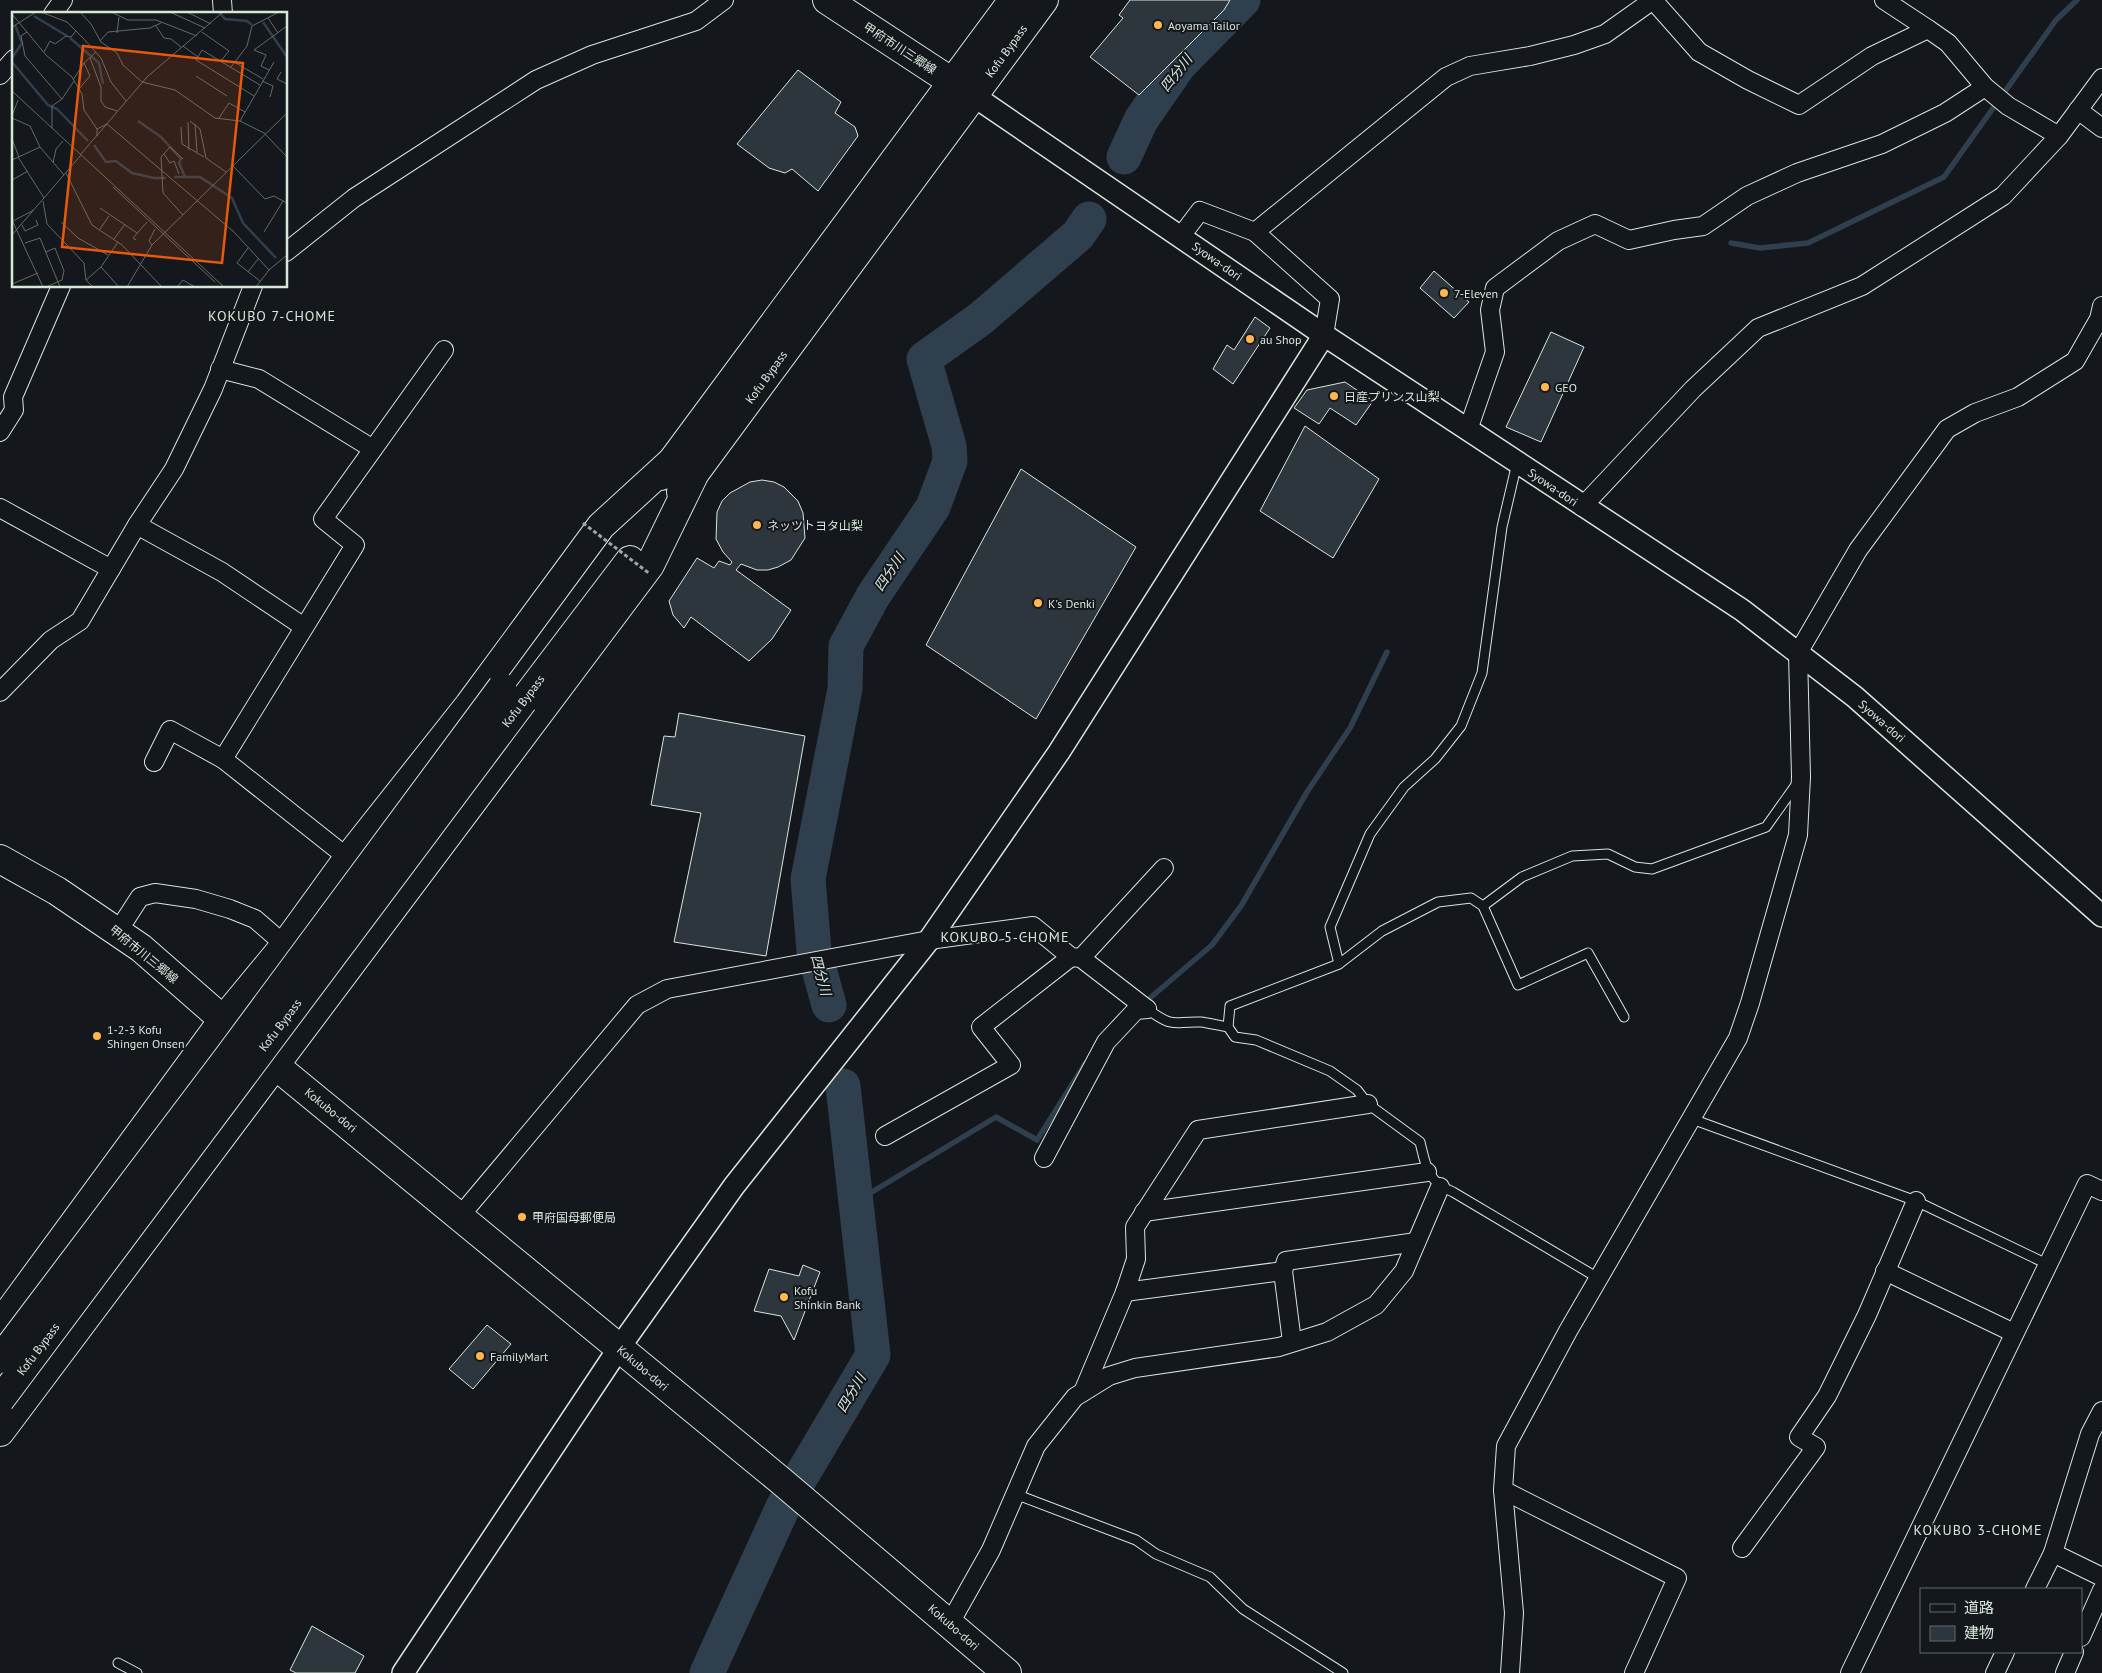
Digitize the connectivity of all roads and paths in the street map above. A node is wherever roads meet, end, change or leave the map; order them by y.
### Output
1 (63, 0) edge
2 (724, 0) edge
3 (827, 0) edge
4 (1013, 0) edge
5 (1044, 0) edge
6 (1653, 0) edge
7 (1884, 0) edge
8 (55, 12) edge
9 (1928, 29) junction
10 (12, 61) edge
11 (0, 75) edge
12 (2102, 78) edge
13 (951, 81) junction
14 (1987, 89) junction
15 (974, 96) junction
16 (2078, 110) junction
17 (2102, 128) edge
18 (2059, 136) junction
19 (1255, 232) junction
20 (1181, 236) junction
21 (288, 250) edge
22 (60, 288) edge
23 (252, 288) edge
24 (2102, 306) edge
25 (1324, 335) junction
26 (444, 350) dead end
27 (220, 370) junction
28 (1468, 430) junction
29 (0, 432) edge
30 (373, 449) junction
31 (1516, 463) junction
32 (682, 469) junction
33 (1582, 507) junction
34 (0, 508) edge
35 (582, 522) dead end
36 (137, 525) junction
37 (111, 569) junction
38 (650, 574) dead end
39 (304, 627) junction
40 (1798, 653) junction
41 (0, 692) edge
42 (513, 694) junction
43 (222, 759) junction
44 (154, 762) dead end
45 (1801, 777) junction
46 (348, 858) junction
47 (0, 859) edge
48 (1164, 868) dead end
49 (1483, 906) junction
50 (2102, 916) edge
51 (118, 931) junction
52 (929, 940) junction
53 (285, 945) junction
54 (1076, 957) junction
55 (1339, 964) junction
56 (1147, 1009) junction
57 (1624, 1017) dead end
58 (223, 1020) junction
59 (1228, 1027) junction
60 (276, 1066) junction
61 (1368, 1104) junction
62 (1692, 1118) junction
63 (885, 1136) dead end
64 (1044, 1158) dead end
65 (1427, 1172) junction
66 (1440, 1187) junction
67 (2102, 1191) edge
68 (1916, 1201) junction
69 (1144, 1212) junction
70 (460, 1216) junction
71 (1416, 1242) junction
72 (2047, 1264) junction
73 (1283, 1271) junction
74 (1885, 1271) junction
75 (1598, 1278) junction
76 (1125, 1292) junction
77 (0, 1324) edge
78 (2014, 1333) junction
79 (1292, 1342) junction
80 (619, 1348) junction
81 (0, 1358) edge
82 (1083, 1392) junction
83 (0, 1400) edge
84 (2102, 1411) edge
85 (0, 1432) edge
86 (2096, 1438) edge
87 (1503, 1490) junction
88 (1015, 1494) junction
89 (1742, 1548) dead end
90 (2053, 1553) junction
91 (2102, 1577) edge
92 (2036, 1588) edge
93 (2102, 1590) edge
94 (950, 1623) junction
95 (2082, 1636) edge
96 (2005, 1653) edge
97 (2074, 1653) edge
98 (118, 1664) dead end
99 (138, 1673) edge
100 (403, 1673) edge
101 (1007, 1673) edge
102 (1343, 1673) edge
103 (1510, 1673) edge
104 (1634, 1673) edge
105 (1850, 1673) edge
106 (1995, 1673) edge
107 (2065, 1673) edge

1 - 8 street
2 - 21 street
3 - 13 main road, 甲府市川三郷線
4 - 13 main road, Kofu Bypass
5 - 15 main road, Kofu Bypass
6 - 9 street
6 - 19 street
7 - 9 street
9 - 14 street
10 - 11 street
12 - 16 street
13 - 15 main road, 甲府市川三郷線
13 - 32 main road, Kofu Bypass
14 - 18 street
14 - 28 street
15 - 20 street, Syowa-dori
15 - 32 main road, Kofu Bypass
16 - 17 street
16 - 18 street
18 - 33 street
19 - 20 street
19 - 25 street
20 - 25 street, Syowa-dori
22 - 29 street
23 - 27 street
24 - 40 street
25 - 28 street, Syowa-dori
25 - 52 street
26 - 30 street
27 - 30 street
27 - 36 street
28 - 31 street, Syowa-dori
30 - 39 street
31 - 33 street, Syowa-dori
31 - 55 lane
32 - 42 main road, Kofu Bypass
32 - 46 main road
32 - 60 main road
33 - 40 street, Syowa-dori
34 - 37 street
35 - 38 path, bridge
36 - 37 street
36 - 39 street
37 - 41 street
39 - 43 street
40 - 45 street
40 - 50 street, Syowa-dori
42 - 81 main road, Kofu Bypass, bridge
42 - 83 main road, Kofu Bypass, bridge
43 - 44 street
43 - 46 street
45 - 49 lane
45 - 62 street
46 - 53 main road
47 - 51 main road, 甲府市川三郷線
48 - 54 street
49 - 55 lane
49 - 57 lane
51 - 53 street
51 - 58 main road, 甲府市川三郷線
52 - 54 street
52 - 70 street
52 - 80 street
53 - 58 main road
54 - 56 street
54 - 63 street
55 - 59 lane
56 - 59 lane
56 - 64 street
58 - 60 main road, 甲府市川三郷線
58 - 77 main road
59 - 61 lane
60 - 70 main road, Kokubo-dori
60 - 85 main road
61 - 65 lane
61 - 69 street
62 - 68 lane
62 - 75 street
65 - 66 lane
65 - 69 street
66 - 71 street
66 - 75 lane
67 - 72 street
68 - 72 lane
68 - 74 street
69 - 76 street
70 - 80 main road, Kokubo-dori
71 - 73 street
71 - 79 street
72 - 78 street
73 - 76 street
73 - 79 street
74 - 78 street
74 - 89 street
75 - 87 street
76 - 82 street
78 - 105 street
79 - 82 street
80 - 94 main road, Kokubo-dori
80 - 100 street
82 - 88 street
84 - 86 street
86 - 90 street
87 - 103 street
87 - 104 street
88 - 94 street
88 - 102 lane
90 - 91 street
90 - 92 street
93 - 95 street
94 - 101 main road, Kokubo-dori
96 - 106 street
97 - 107 street
98 - 99 lane

